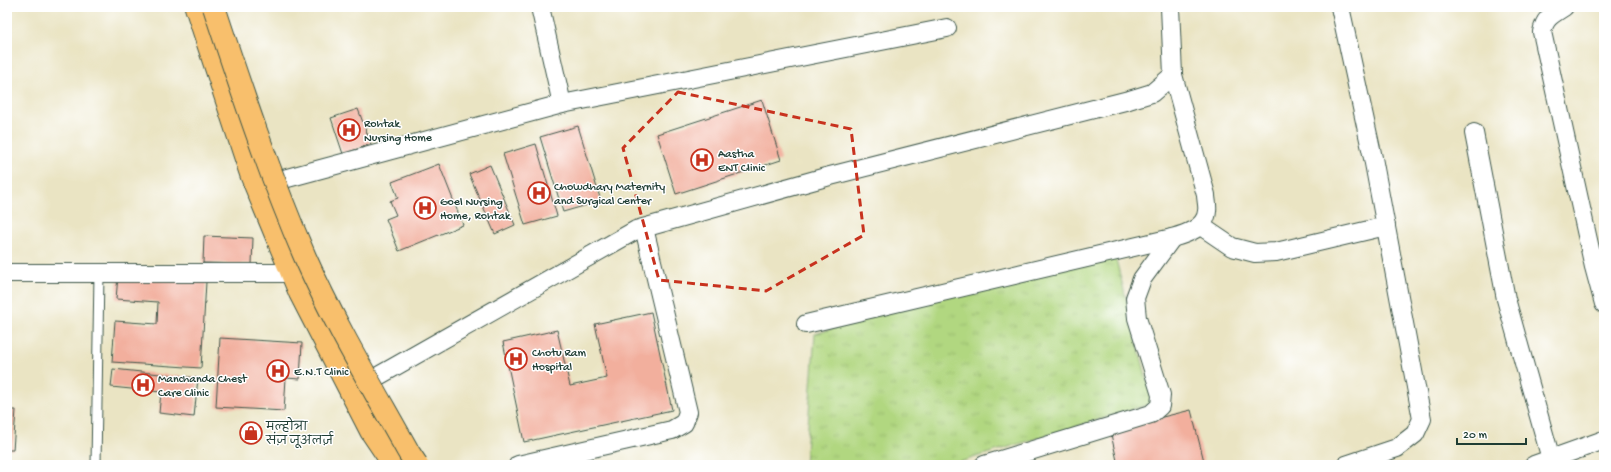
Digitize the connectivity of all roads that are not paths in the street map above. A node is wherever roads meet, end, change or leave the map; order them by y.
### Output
1 (196, 7) edge
2 (214, 7) edge
3 (223, 7) edge
4 (540, 7) edge
5 (1170, 7) edge
6 (1340, 7) edge
7 (1564, 7) edge
8 (947, 28) dead end
9 (1173, 75) junction
10 (562, 104) junction
11 (1474, 133) dead end
12 (280, 180) junction
13 (1201, 226) junction
14 (1386, 226) junction
15 (644, 228) junction
16 (1172, 238) junction
17 (7, 273) edge
18 (99, 273) junction
19 (292, 273) junction
20 (1604, 304) edge
21 (806, 324) dead end
22 (373, 379) junction
23 (357, 404) junction
24 (1604, 440) edge
25 (1543, 462) edge
26 (96, 465) edge
27 (394, 465) edge
28 (417, 465) edge
29 (425, 465) edge
30 (518, 465) edge
31 (984, 465) edge
32 (1346, 465) edge

1 - 19 main road
2 - 28 main road, bridge
3 - 12 main road
4 - 10 street
5 - 9 street
6 - 14 street
7 - 20 street
8 - 10 street
9 - 13 street
9 - 15 street
10 - 12 street
11 - 25 street
12 - 22 main road
13 - 14 street
13 - 16 street
14 - 32 street
15 - 22 street
15 - 30 street
16 - 21 street
16 - 31 street
17 - 18 street
18 - 19 street
18 - 26 lane
19 - 23 main road
22 - 23 street
22 - 29 main road
23 - 27 main road
24 - 25 street

